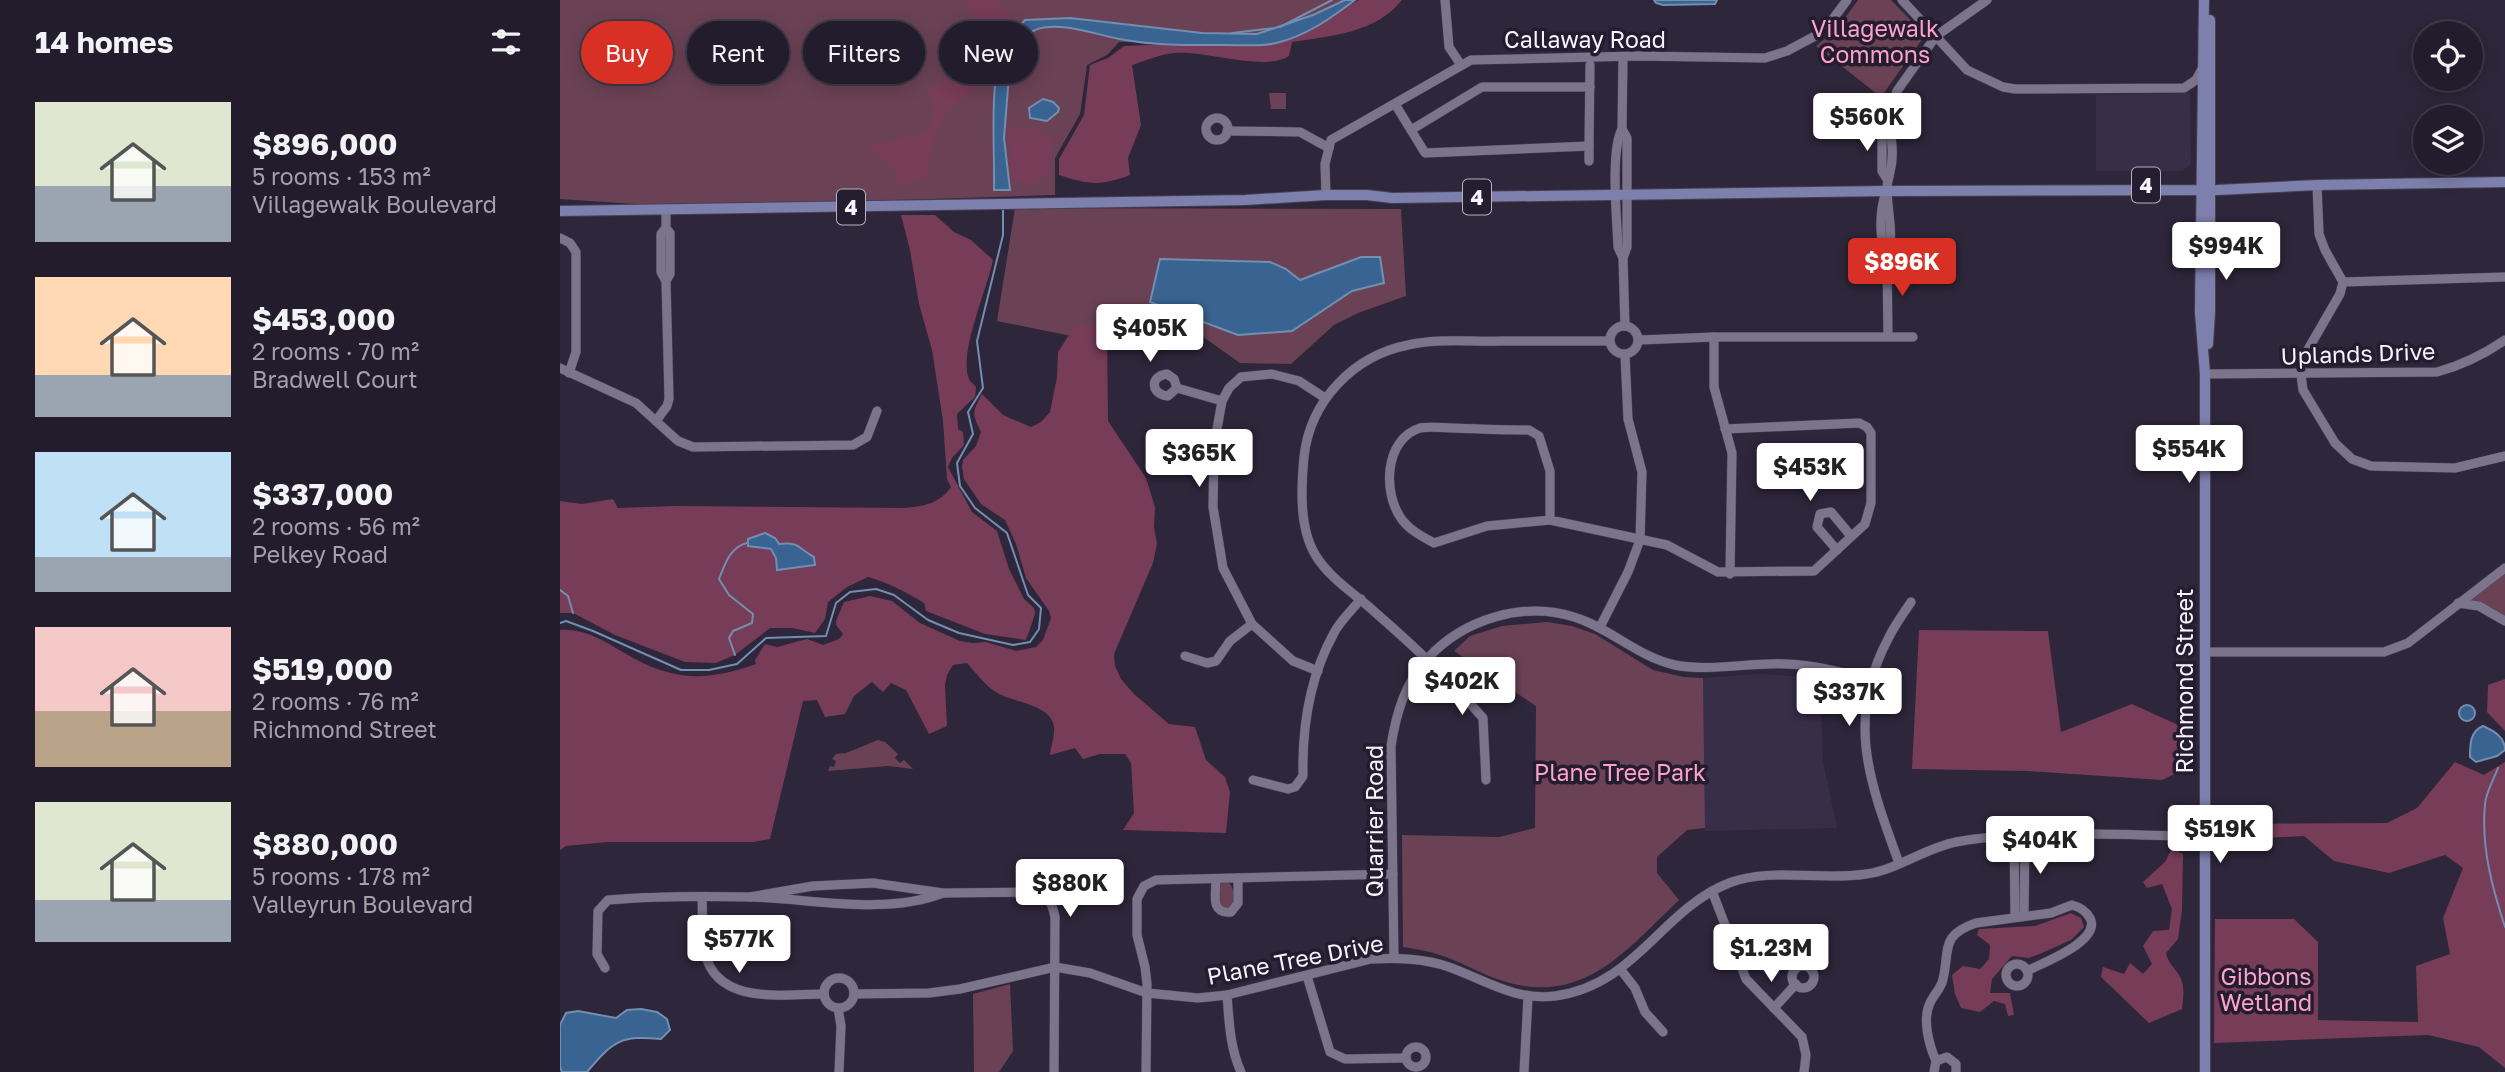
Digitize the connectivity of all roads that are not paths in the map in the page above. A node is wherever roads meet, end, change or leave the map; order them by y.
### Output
1 (1445, 0) edge
2 (1847, 0) edge
3 (1902, 0) edge
4 (1987, 0) edge
5 (2206, 0) edge
6 (1936, 36) junction
7 (1623, 57) junction
8 (1461, 65) junction
9 (1590, 65) dead end
10 (2203, 67) junction
11 (1590, 87) junction
12 (2184, 88) junction
13 (2202, 103) junction
14 (1395, 104) junction
15 (1411, 130) junction
16 (1227, 131) dead end
17 (1589, 146) junction
18 (1329, 148) junction
19 (1589, 161) dead end
20 (2505, 182) edge
21 (1887, 185) junction
22 (2317, 185) junction
23 (2206, 187) junction
24 (1326, 195) junction
25 (1622, 195) junction
26 (1378, 197) junction
27 (1283, 199) junction
28 (666, 209) junction
29 (560, 211) edge
30 (560, 238) edge
31 (2505, 277) edge
32 (2343, 282) junction
33 (1625, 326) junction
34 (1714, 337) junction
35 (1888, 337) junction
36 (1913, 337) dead end
37 (1639, 340) junction
38 (2505, 340) edge
39 (1609, 341) junction
40 (1625, 355) junction
41 (565, 370) edge
42 (2205, 374) junction
43 (2301, 375) junction
44 (1177, 388) dead end
45 (1325, 398) junction
46 (1222, 401) junction
47 (877, 411) dead end
48 (652, 418) junction
49 (1725, 429) junction
50 (2505, 456) edge
51 (1550, 520) junction
52 (1851, 536) junction
53 (1640, 540) junction
54 (1837, 550) junction
55 (2505, 568) edge
56 (1730, 574) junction
57 (1361, 599) junction
58 (1911, 602) dead end
59 (2458, 603) junction
60 (2505, 621) edge
61 (1252, 624) junction
62 (1600, 627) junction
63 (2205, 652) junction
64 (1185, 656) dead end
65 (1427, 658) junction
66 (1318, 671) junction
67 (1871, 681) junction
68 (1253, 780) dead end
69 (1486, 780) dead end
70 (2025, 835) junction
71 (2014, 836) junction
72 (2205, 836) junction
73 (1899, 863) junction
74 (1393, 874) junction
75 (1238, 878) junction
76 (1216, 880) junction
77 (1712, 891) junction
78 (943, 893) junction
79 (750, 897) junction
80 (702, 898) junction
81 (2020, 917) junction
82 (1394, 958) junction
83 (1055, 967) junction
84 (605, 968) dead end
85 (1621, 970) junction
86 (2027, 971) dead end
87 (1307, 976) junction
88 (1796, 984) dead end
89 (1147, 993) junction
90 (824, 994) junction
91 (854, 994) junction
92 (1227, 995) junction
93 (1528, 997) junction
94 (1774, 1007) junction
95 (838, 1008) junction
96 (1663, 1032) dead end
97 (1406, 1058) dead end
98 (1936, 1061) junction
99 (839, 1072) edge
100 (1054, 1072) edge
101 (1146, 1072) edge
102 (1241, 1072) edge
103 (1524, 1072) edge
104 (1804, 1072) edge
105 (1934, 1072) edge
106 (1956, 1072) edge
107 (2205, 1072) edge

1 - 8 street
2 - 7 street, Callaway Road
3 - 6 street
4 - 6 street
5 - 10 main road, Richmond Street
5 - 23 main road, Richmond Street
6 - 12 street
6 - 21 street
7 - 8 street, Callaway Road
7 - 25 street
8 - 14 street, Callaway Road
9 - 11 street
10 - 12 street
10 - 13 main road, Richmond Street
11 - 15 street
11 - 17 street
12 - 13 street
13 - 23 main road, Richmond Street
14 - 15 street
14 - 18 street, Callaway Road
15 - 17 street
16 - 18 street
17 - 19 street
18 - 24 street
20 - 22 main road
21 - 23 main road, 4
21 - 25 main road, 4
21 - 35 street
22 - 23 main road
22 - 32 street
23 - 42 main road, Richmond Street
24 - 26 main road
24 - 27 main road
25 - 26 main road, 4
25 - 33 street
26 - 27 main road, 4
27 - 28 main road, 4
28 - 29 main road, 4
28 - 48 street
30 - 41 street
31 - 32 street
32 - 43 street
33 - 37 street
33 - 39 street
34 - 35 street
34 - 37 street
34 - 49 street
35 - 36 street
37 - 40 street
38 - 43 street, Uplands Drive
39 - 40 street
39 - 45 street
40 - 53 street
41 - 48 street
42 - 43 street, Uplands Drive
42 - 63 main road, Richmond Street
43 - 50 street
44 - 46 street
45 - 46 street
45 - 57 street
46 - 61 street
47 - 48 street
49 - 52 street
49 - 56 street
51 - 51 street
51 - 53 street
52 - 54 street
52 - 54 street
53 - 56 street
53 - 62 street
54 - 56 street
55 - 59 street
57 - 65 street
57 - 66 street
58 - 67 street
59 - 60 street
59 - 63 street
61 - 64 street
61 - 66 street
62 - 65 street, Quarrier Road
62 - 67 street, Quarrier Road
63 - 72 main road, Richmond Street
65 - 69 street
65 - 74 street, Quarrier Road
66 - 68 street
67 - 73 street
70 - 71 street, Plane Tree Drive
70 - 72 street, Plane Tree Drive
70 - 81 street
71 - 73 street, Plane Tree Drive
71 - 81 street
72 - 107 main road, Richmond Street
73 - 77 street, Plane Tree Drive
74 - 75 street
74 - 82 street, Quarrier Road
75 - 76 street
75 - 76 street
76 - 89 street
77 - 85 street, Plane Tree Drive
77 - 94 street
78 - 79 street
78 - 79 street
78 - 83 street
79 - 80 street
80 - 84 street
80 - 90 street
81 - 86 street
81 - 98 street
82 - 87 street, Plane Tree Drive
82 - 93 street, Plane Tree Drive
83 - 89 street, Plane Tree Drive
83 - 91 street, Plane Tree Drive
83 - 100 street
85 - 93 street, Plane Tree Drive
85 - 96 street
87 - 92 street, Plane Tree Drive
87 - 97 street
88 - 94 street
89 - 92 street, Plane Tree Drive
89 - 101 street
90 - 91 street
90 - 95 street
91 - 95 street
92 - 102 street
93 - 103 street
94 - 104 street
95 - 99 street
98 - 105 street
98 - 106 street

